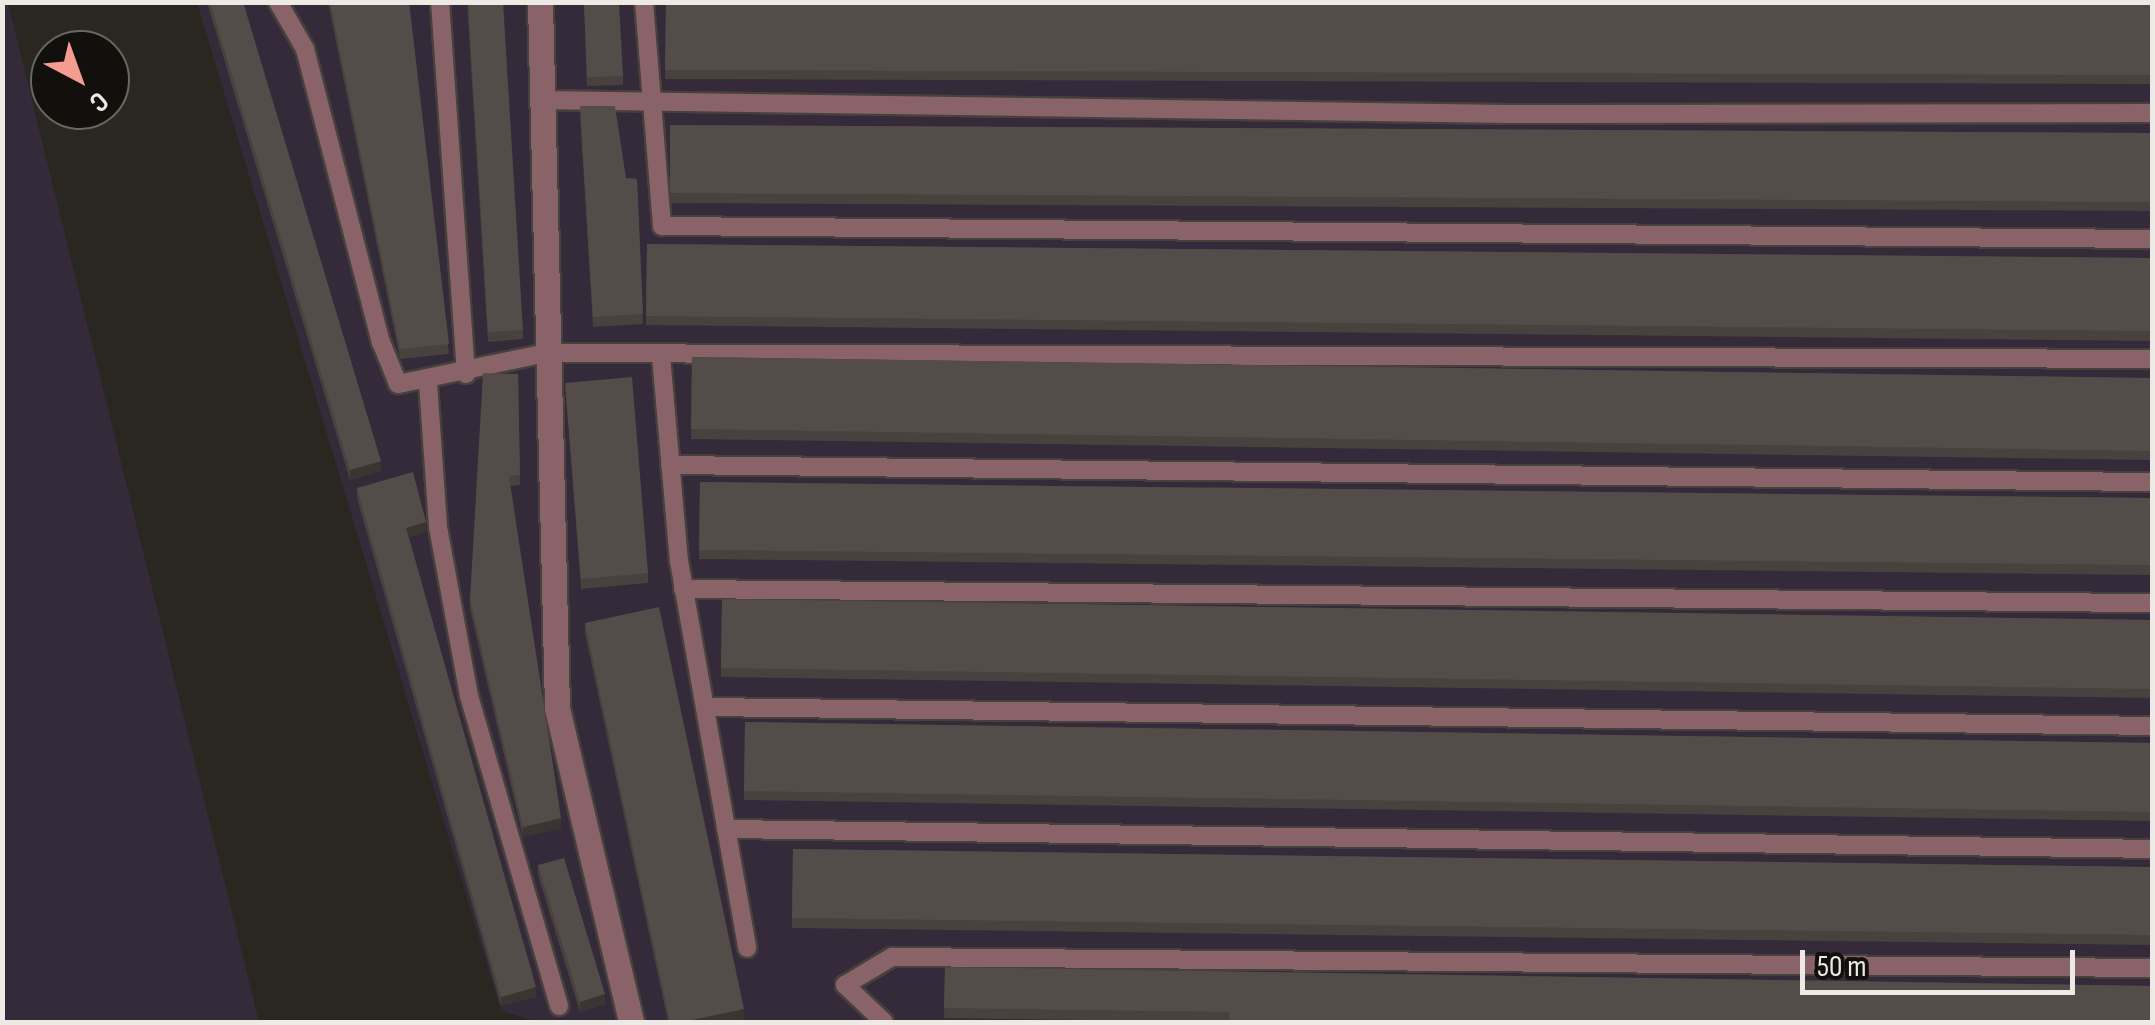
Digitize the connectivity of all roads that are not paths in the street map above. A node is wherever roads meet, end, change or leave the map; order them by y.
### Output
1 (278, 2) edge
2 (440, 2) edge
3 (540, 2) edge
4 (644, 2) edge
5 (650, 99) junction
6 (542, 100) junction
7 (2152, 114) edge
8 (2152, 239) edge
9 (546, 353) junction
10 (661, 356) junction
11 (2152, 358) edge
12 (466, 374) junction
13 (428, 383) junction
14 (670, 464) junction
15 (2152, 482) edge
16 (684, 589) junction
17 (2152, 603) edge
18 (704, 706) junction
19 (2152, 726) edge
20 (726, 830) junction
21 (2152, 849) edge
22 (747, 948) dead end
23 (2152, 968) edge
24 (559, 1006) dead end
25 (631, 1022) edge
26 (884, 1022) edge

1 - 13 lane
2 - 12 lane
3 - 6 street
4 - 5 lane
5 - 6 lane
5 - 7 lane
5 - 8 lane
6 - 9 street
9 - 10 lane
9 - 12 lane
9 - 25 street
10 - 11 lane
10 - 14 lane
12 - 13 lane
13 - 24 lane
14 - 15 lane
14 - 16 lane
16 - 17 lane
16 - 18 lane
18 - 19 lane
18 - 20 lane
20 - 21 lane
20 - 22 lane
23 - 26 lane

